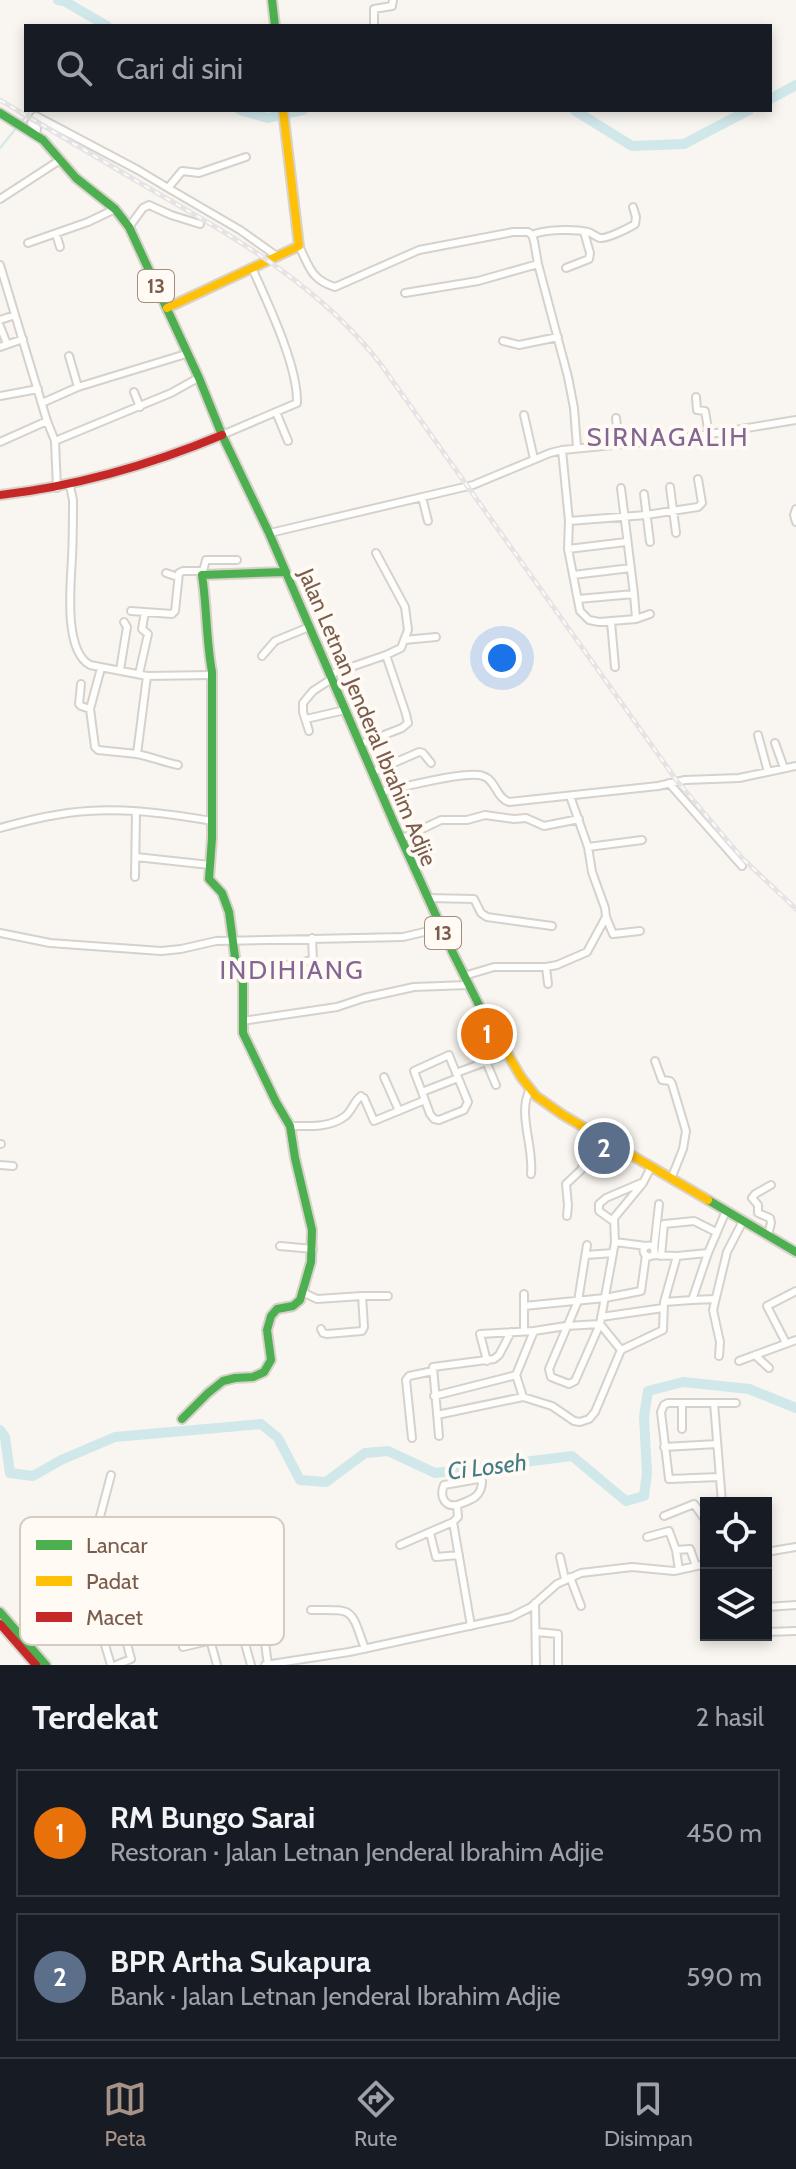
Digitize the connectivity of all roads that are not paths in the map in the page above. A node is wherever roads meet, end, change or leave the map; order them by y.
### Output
1 (272, 0) edge
2 (393, 0) edge
3 (275, 24) edge
4 (374, 24) edge
5 (283, 112) edge
6 (0, 113) edge
7 (36, 135) junction
8 (246, 157) dead end
9 (60, 160) junction
10 (168, 188) junction
11 (0, 199) edge
12 (633, 207) dead end
13 (115, 209) junction
14 (200, 224) dead end
15 (129, 227) junction
16 (584, 232) junction
17 (56, 234) junction
18 (532, 235) junction
19 (28, 243) dead end
20 (299, 246) junction
21 (60, 247) dead end
22 (278, 257) junction
23 (538, 264) junction
24 (0, 265) edge
25 (566, 268) dead end
26 (253, 270) junction
27 (405, 293) dead end
28 (167, 308) junction
29 (15, 315) junction
30 (0, 320) edge
31 (0, 326) edge
32 (558, 337) junction
33 (23, 339) junction
34 (503, 341) dead end
35 (4, 346) edge
36 (186, 354) junction
37 (69, 356) dead end
38 (199, 378) junction
39 (78, 387) junction
40 (38, 389) junction
41 (134, 392) dead end
42 (0, 396) edge
43 (696, 397) dead end
44 (42, 403) junction
45 (140, 407) junction
46 (276, 412) junction
47 (524, 415) dead end
48 (616, 418) dead end
49 (796, 420) edge
50 (47, 421) junction
51 (709, 434) junction
52 (222, 435) junction
53 (55, 441) junction
54 (288, 441) dead end
55 (0, 442) edge
56 (619, 444) junction
57 (577, 447) junction
58 (562, 450) junction
59 (534, 459) junction
60 (698, 479) dead end
61 (70, 486) junction
62 (670, 487) dead end
63 (57, 488) junction
64 (621, 488) dead end
65 (644, 494) dead end
66 (0, 495) edge
67 (422, 497) junction
68 (796, 509) edge
69 (672, 511) junction
70 (646, 515) junction
71 (623, 517) junction
72 (428, 521) dead end
73 (569, 521) junction
74 (796, 522) edge
75 (269, 533) junction
76 (676, 533) dead end
77 (626, 542) junction
78 (650, 542) dead end
79 (568, 549) junction
80 (376, 553) dead end
81 (237, 560) dead end
82 (631, 568) junction
83 (285, 572) junction
84 (166, 573) dead end
85 (202, 573) junction
86 (573, 575) junction
87 (178, 577) junction
88 (634, 594) junction
89 (578, 599) junction
90 (131, 611) dead end
91 (145, 612) junction
92 (650, 614) dead end
93 (636, 619) junction
94 (124, 622) dead end
95 (611, 622) junction
96 (310, 627) junction
97 (436, 637) dead end
98 (404, 640) junction
99 (386, 655) junction
100 (262, 656) dead end
101 (615, 667) dead end
102 (101, 668) junction
103 (120, 670) junction
104 (139, 674) junction
105 (212, 675) junction
106 (147, 676) junction
107 (332, 676) junction
108 (81, 684) dead end
109 (90, 709) junction
110 (347, 709) junction
111 (292, 716) dead end
112 (304, 716) junction
113 (309, 731) dead end
114 (758, 735) dead end
115 (775, 743) dead end
116 (361, 744) junction
117 (137, 754) junction
118 (431, 763) dead end
119 (178, 765) dead end
120 (796, 766) edge
121 (784, 768) junction
122 (373, 772) junction
123 (768, 772) junction
124 (669, 783) junction
125 (381, 792) junction
126 (570, 796) junction
127 (136, 812) junction
128 (579, 819) junction
129 (212, 821) junction
130 (0, 828) edge
131 (401, 839) junction
132 (642, 840) dead end
133 (588, 847) junction
134 (136, 857) junction
135 (210, 865) junction
136 (742, 866) dead end
137 (135, 877) dead end
138 (427, 898) junction
139 (606, 917) junction
140 (552, 926) dead end
141 (441, 928) junction
142 (640, 931) dead end
143 (0, 933) edge
144 (312, 938) junction
145 (233, 940) junction
146 (546, 967) junction
147 (240, 974) junction
148 (466, 980) junction
149 (548, 984) dead end
150 (242, 1021) junction
151 (474, 1033) dead end
152 (507, 1054) junction
153 (655, 1061) dead end
154 (485, 1062) junction
155 (457, 1076) junction
156 (384, 1077) dead end
157 (496, 1085) dead end
158 (530, 1089) junction
159 (424, 1096) junction
160 (399, 1111) junction
161 (290, 1126) junction
162 (598, 1136) junction
163 (0, 1165) edge
164 (13, 1166) dead end
165 (651, 1167) junction
166 (531, 1174) dead end
167 (671, 1179) junction
168 (643, 1183) junction
169 (771, 1185) dead end
170 (659, 1204) dead end
171 (726, 1211) junction
172 (567, 1216) dead end
173 (613, 1221) junction
174 (743, 1221) junction
175 (661, 1224) junction
176 (716, 1232) junction
177 (768, 1235) junction
178 (615, 1242) junction
179 (587, 1245) dead end
180 (280, 1246) dead end
181 (312, 1250) junction
182 (796, 1252) edge
183 (613, 1253) junction
184 (708, 1253) junction
185 (654, 1254) junction
186 (586, 1255) junction
187 (677, 1256) junction
188 (796, 1291) edge
189 (302, 1292) junction
190 (524, 1294) dead end
191 (362, 1296) junction
192 (388, 1296) dead end
193 (605, 1298) junction
194 (715, 1299) junction
195 (692, 1300) junction
196 (578, 1301) junction
197 (664, 1305) junction
198 (524, 1306) junction
199 (600, 1321) junction
200 (566, 1326) junction
201 (321, 1329) dead end
202 (524, 1331) junction
203 (534, 1331) junction
204 (511, 1332) junction
205 (796, 1340) edge
206 (786, 1343) junction
207 (621, 1350) junction
208 (755, 1355) junction
209 (719, 1356) dead end
210 (487, 1361) junction
211 (739, 1361) dead end
212 (769, 1368) dead end
213 (433, 1371) junction
214 (516, 1375) junction
215 (434, 1396) junction
216 (523, 1397) junction
217 (682, 1403) junction
218 (714, 1403) junction
219 (736, 1403) dead end
220 (437, 1415) junction
221 (182, 1419) dead end
222 (682, 1429) dead end
223 (439, 1436) dead end
224 (412, 1438) dead end
225 (717, 1444) junction
226 (664, 1447) junction
227 (111, 1475) dead end
228 (719, 1477) junction
229 (721, 1497) edge
230 (457, 1505) junction
231 (700, 1513) edge
232 (100, 1517) edge
233 (453, 1522) junction
234 (668, 1530) junction
235 (430, 1533) junction
236 (647, 1537) dead end
237 (400, 1545) dead end
238 (796, 1547) edge
239 (676, 1550) junction
240 (772, 1551) edge
241 (459, 1555) junction
242 (560, 1557) dead end
243 (700, 1565) edge
244 (696, 1566) junction
245 (679, 1570) junction
246 (567, 1578) junction
247 (535, 1603) junction
248 (796, 1605) edge
249 (581, 1606) dead end
250 (772, 1607) edge
251 (311, 1610) dead end
252 (0, 1612) edge
253 (0, 1624) edge
254 (471, 1626) junction
255 (796, 1631) edge
256 (536, 1632) junction
257 (772, 1632) edge
258 (20, 1636) edge
259 (28, 1645) edge
260 (107, 1645) edge
261 (127, 1645) edge
262 (190, 1645) edge
263 (211, 1645) edge
264 (245, 1645) edge
265 (265, 1645) edge
266 (183, 1647) dead end
267 (365, 1649) junction
268 (341, 1653) junction
269 (36, 1665) edge
270 (46, 1665) edge
271 (114, 1665) edge
272 (217, 1665) edge
273 (251, 1665) edge
274 (266, 1665) edge
275 (341, 1665) edge
276 (536, 1665) edge
277 (558, 1665) edge

1 - 3 main road
2 - 4 street
5 - 20 main road
6 - 7 main road, Jalan Letnan Jenderal Ibrahim Adjie / 13
7 - 9 main road, Jalan Letnan Jenderal Ibrahim Adjie / 13
7 - 10 street
8 - 10 street
9 - 11 street
9 - 13 main road, Jalan Letnan Jenderal Ibrahim Adjie / 13
10 - 22 street
12 - 16 street
13 - 15 main road, Jalan Letnan Jenderal Ibrahim Adjie / 13
13 - 17 street
14 - 15 street
15 - 28 main road, Jalan Letnan Jenderal Ibrahim Adjie / 13
16 - 18 street
16 - 25 street
17 - 19 street
17 - 21 street
18 - 20 street
18 - 23 street
20 - 22 main road
22 - 26 main road
23 - 27 street
23 - 32 street
24 - 29 street
26 - 28 main road
26 - 46 street
28 - 36 main road, Jalan Letnan Jenderal Ibrahim Adjie / 13
29 - 30 street
29 - 33 street
31 - 35 street
32 - 34 street
32 - 57 street
33 - 35 street
33 - 40 street
36 - 38 main road, Jalan Letnan Jenderal Ibrahim Adjie / 13
36 - 39 street
37 - 39 street
38 - 45 street
38 - 52 main road, Jalan Letnan Jenderal Ibrahim Adjie / 13
39 - 44 street
40 - 42 street
40 - 44 street
41 - 45 street
43 - 51 street
44 - 50 street
45 - 53 street
46 - 52 street
46 - 54 street
47 - 59 street
48 - 56 street
49 - 51 street
50 - 53 street
50 - 55 street
51 - 56 street
52 - 61 main road
52 - 75 main road, Jalan Letnan Jenderal Ibrahim Adjie / 13
53 - 63 street
56 - 57 street
57 - 58 street
58 - 59 street
58 - 73 street
59 - 67 street
60 - 69 street
61 - 63 main road
61 - 102 street
62 - 69 street
63 - 66 main road
64 - 71 street
65 - 70 street
67 - 72 street
67 - 75 street
68 - 74 street
69 - 70 street
69 - 76 street
70 - 71 street
70 - 78 street
71 - 73 street
71 - 77 street
73 - 79 street
75 - 83 main road, Jalan Letnan Jenderal Ibrahim Adjie / 13
77 - 79 street
77 - 82 street
79 - 86 street
80 - 98 street
81 - 85 street
82 - 86 street
82 - 88 street
83 - 85 main road
83 - 96 main road, Jalan Letnan Jenderal Ibrahim Adjie / 13
84 - 87 street
85 - 87 street
85 - 105 main road
86 - 89 street
87 - 91 street
88 - 89 street
88 - 93 street
89 - 95 street
90 - 91 street
91 - 104 street
92 - 93 street
93 - 95 street
94 - 103 street
95 - 101 street
96 - 100 street
96 - 107 main road, Jalan Letnan Jenderal Ibrahim Adjie / 13
97 - 98 street
98 - 99 street
99 - 107 street
99 - 116 street
102 - 103 street
102 - 109 street
103 - 104 street
104 - 106 street
105 - 106 street
105 - 129 main road
106 - 117 street
107 - 110 main road, Jalan Letnan Jenderal Ibrahim Adjie / 13
107 - 112 street
108 - 109 street
109 - 117 street
110 - 112 street
110 - 116 main road, Jalan Letnan Jenderal Ibrahim Adjie / 13
111 - 112 street
112 - 113 street
114 - 123 street
115 - 121 street
116 - 122 main road, Jalan Letnan Jenderal Ibrahim Adjie / 13
117 - 119 street
118 - 122 street
120 - 121 street
121 - 123 street
122 - 125 main road, Jalan Letnan Jenderal Ibrahim Adjie / 13
123 - 124 street
124 - 126 street
124 - 136 street
125 - 126 street
125 - 131 main road, Jalan Letnan Jenderal Ibrahim Adjie / 13
126 - 128 street
127 - 129 street
127 - 130 street
127 - 134 street
128 - 131 street
128 - 133 street
129 - 135 main road
131 - 138 main road, Jalan Letnan Jenderal Ibrahim Adjie / 13
132 - 133 street
133 - 139 street
134 - 135 street
134 - 137 street
135 - 145 main road
138 - 140 street
138 - 141 main road, Jalan Letnan Jenderal Ibrahim Adjie / 13
139 - 142 street
139 - 146 street
141 - 144 street
141 - 148 main road, Jalan Letnan Jenderal Ibrahim Adjie / 13
143 - 145 street
144 - 145 street
144 - 147 street
145 - 147 main road
146 - 148 street
146 - 149 street
147 - 150 main road
148 - 150 street
148 - 152 main road, Jalan Letnan Jenderal Ibrahim Adjie / 13
150 - 161 main road
151 - 154 street
152 - 154 street
152 - 158 main road, Jalan Letnan Jenderal Ibrahim Adjie / 13
153 - 167 street
154 - 155 street
154 - 157 street
155 - 159 street
155 - 159 street
155 - 159 street
156 - 160 street
158 - 162 main road, Jalan Letnan Jenderal Ibrahim Adjie / 13
158 - 166 street
159 - 160 street
160 - 161 street
161 - 181 main road
162 - 165 main road, Jalan Letnan Jenderal Ibrahim Adjie / 13
162 - 172 street
163 - 164 street
165 - 167 main road, Jalan Letnan Jenderal Ibrahim Adjie / 13
165 - 168 street
167 - 171 main road, Jalan Letnan Jenderal Ibrahim Adjie / 13
168 - 173 street
168 - 173 street
169 - 177 street
170 - 175 street
171 - 174 main road, Jalan Letnan Jenderal Ibrahim Adjie / 13
171 - 176 street
173 - 178 street
174 - 177 main road, Jalan Letnan Jenderal Ibrahim Adjie / 13
174 - 194 street
175 - 176 street
175 - 185 street
176 - 184 street
177 - 182 main road, Jalan Letnan Jenderal Ibrahim Adjie / 13
178 - 183 street
178 - 185 street
179 - 186 street
180 - 181 street
181 - 189 main road
183 - 186 street
183 - 193 street
184 - 187 street
184 - 195 street
185 - 187 street
185 - 193 street
186 - 196 street
187 - 197 street
188 - 206 street
189 - 191 street
189 - 221 main road
190 - 198 street
191 - 192 street
191 - 201 street
193 - 196 street
193 - 199 street
194 - 195 street
194 - 209 street
195 - 197 street
196 - 198 street
196 - 200 street
197 - 199 street
197 - 207 street
198 - 202 street
199 - 200 street
199 - 200 street
199 - 207 street
200 - 203 street
202 - 203 street
202 - 204 street
203 - 214 street
204 - 210 street
204 - 210 street
205 - 206 street
206 - 208 street
207 - 216 street
208 - 211 street
208 - 212 street
210 - 213 street
213 - 215 street
213 - 224 street
214 - 215 street
214 - 216 street
215 - 220 street
216 - 220 street
217 - 218 street
217 - 222 street
217 - 226 street
218 - 219 street
218 - 225 street
220 - 223 street
225 - 226 street
225 - 228 street
226 - 228 street
227 - 232 street
228 - 229 street
230 - 230 street
230 - 233 street
231 - 234 street
233 - 235 street
233 - 241 street
234 - 236 street
234 - 239 street
235 - 237 street
235 - 241 street
238 - 240 street
239 - 244 street
239 - 245 street
241 - 254 street
242 - 246 street
243 - 244 street
244 - 245 street
245 - 246 street
246 - 247 street
246 - 249 street
247 - 254 street
247 - 256 street
248 - 250 street
251 - 267 street
252 - 258 main road
253 - 269 main road
254 - 267 street
255 - 257 street
256 - 276 street
256 - 277 street
259 - 270 main road
260 - 271 street
261 - 271 street
262 - 266 street
263 - 272 street
264 - 273 street
265 - 274 street
267 - 268 street
268 - 274 street
268 - 275 street

